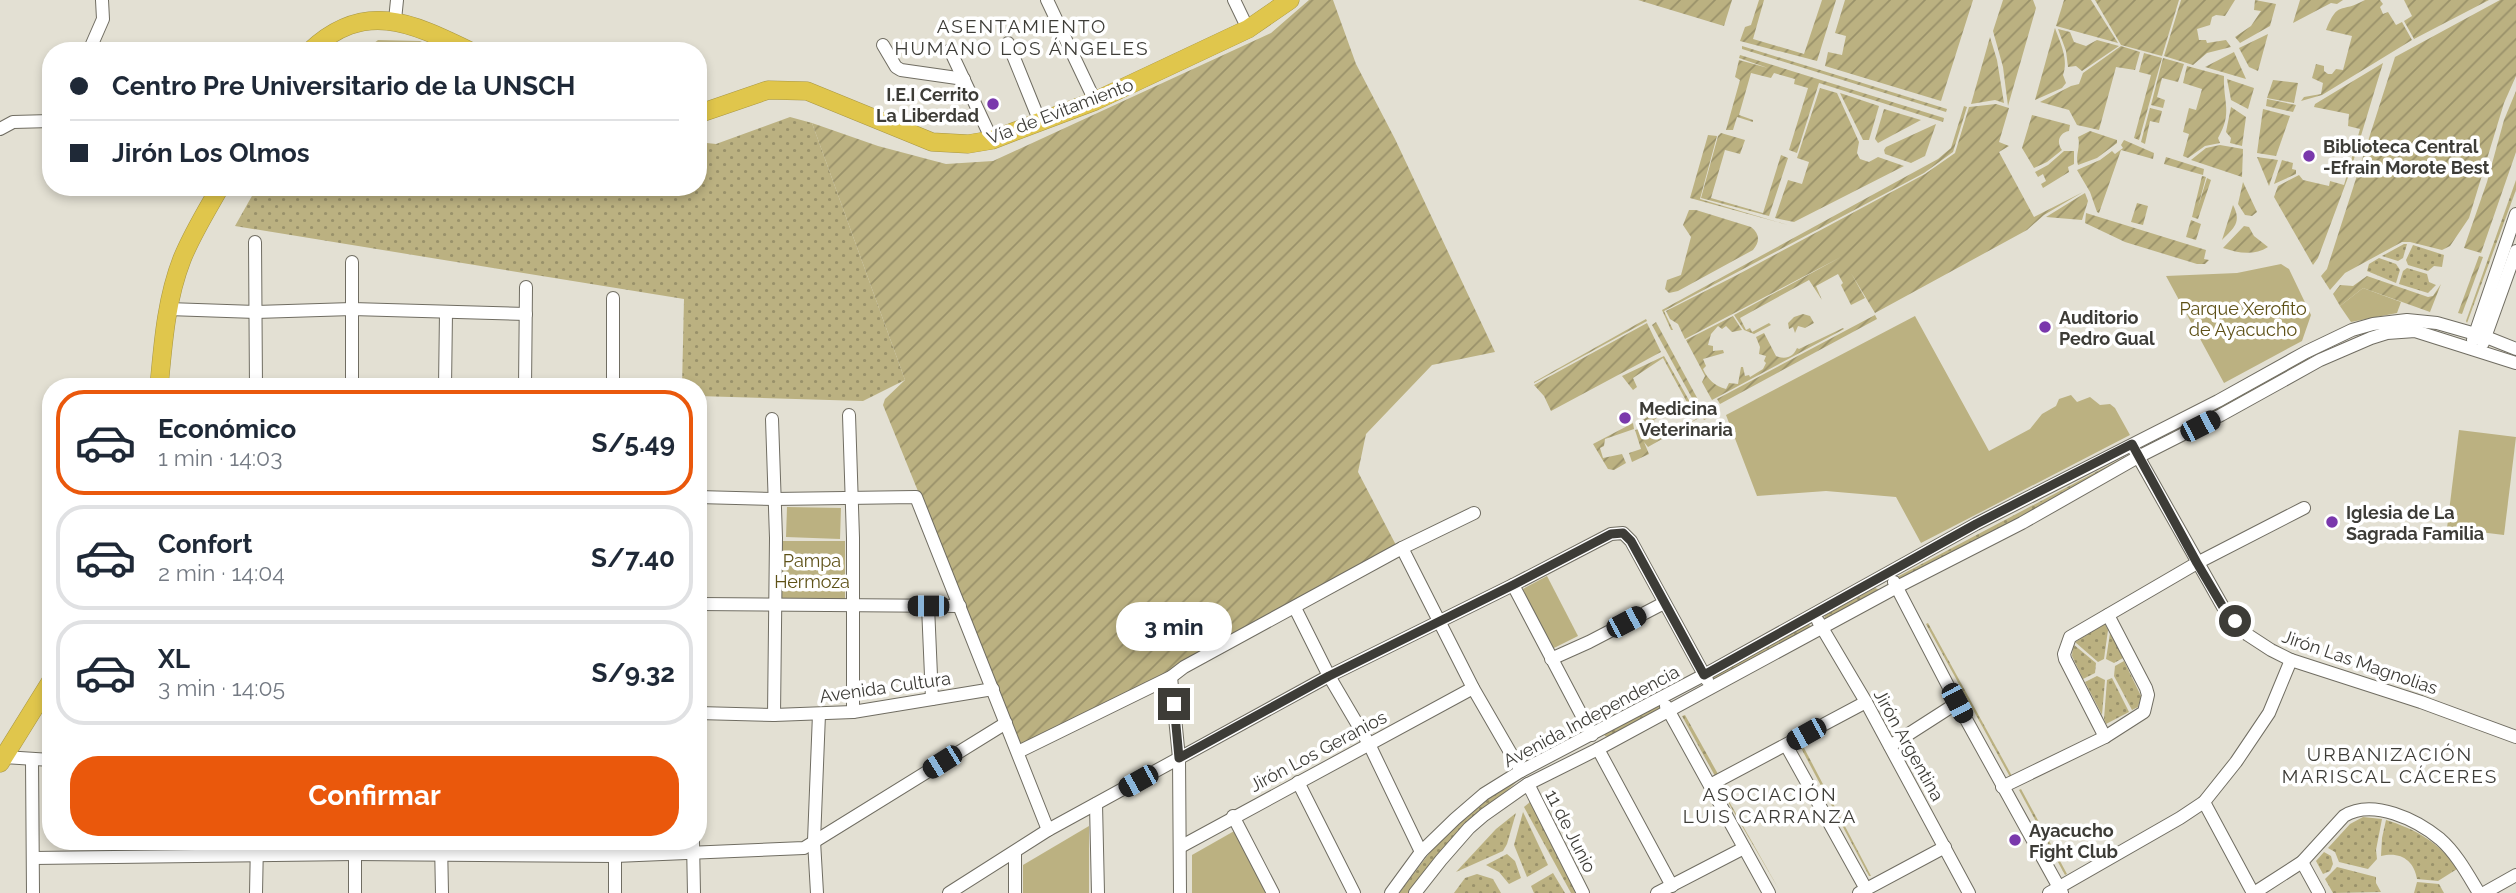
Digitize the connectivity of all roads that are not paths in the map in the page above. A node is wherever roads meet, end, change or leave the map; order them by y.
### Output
1 (102, 0) edge
2 (397, 0) edge
3 (1047, 0) edge
4 (1234, 0) edge
5 (1290, 0) edge
6 (395, 20) junction
7 (1248, 29) junction
8 (93, 42) edge
9 (321, 42) edge
10 (451, 42) edge
11 (1008, 43) dead end
12 (883, 45) dead end
13 (950, 50) dead end
14 (964, 79) junction
15 (1095, 101) junction
16 (707, 111) edge
17 (42, 121) edge
18 (1040, 122) junction
19 (0, 129) edge
20 (992, 140) junction
21 (215, 196) edge
22 (2516, 214) edge
23 (255, 242) dead end
24 (2516, 251) edge
25 (352, 261) dead end
26 (526, 287) dead end
27 (613, 298) dead end
28 (168, 309) junction
29 (352, 309) junction
30 (256, 312) junction
31 (446, 312) junction
32 (526, 314) junction
33 (2480, 335) junction
34 (2475, 349) junction
35 (2516, 349) edge
36 (2516, 363) edge
37 (160, 378) edge
38 (256, 378) edge
39 (352, 378) edge
40 (445, 378) edge
41 (525, 378) edge
42 (613, 378) edge
43 (849, 415) dead end
44 (772, 419) dead end
45 (2132, 444) junction
46 (2138, 457) junction
47 (707, 497) edge
48 (850, 498) junction
49 (774, 499) junction
50 (2013, 505) junction
51 (2304, 508) dead end
52 (1474, 513) dead end
53 (2022, 523) junction
54 (1941, 543) junction
55 (1402, 548) junction
56 (1949, 561) junction
57 (2197, 563) junction
58 (1888, 572) junction
59 (1513, 585) junction
60 (1897, 587) junction
61 (1664, 603) junction
62 (707, 604) edge
63 (776, 606) junction
64 (852, 606) junction
65 (928, 606) junction
66 (960, 606) junction
67 (1295, 608) junction
68 (1814, 615) junction
69 (2108, 615) junction
70 (1438, 621) junction
71 (1822, 629) junction
72 (1766, 641) junction
73 (1773, 654) junction
74 (1551, 659) junction
75 (2291, 660) junction
76 (1329, 676) junction
77 (1171, 677) junction
78 (1707, 681) junction
79 (1473, 688) junction
80 (993, 689) junction
81 (42, 696) edge
82 (1661, 696) junction
83 (932, 699) junction
84 (1866, 702) junction
85 (1957, 703) junction
86 (1669, 710) junction
87 (853, 712) junction
88 (707, 713) edge
89 (819, 714) junction
90 (774, 715) junction
91 (1006, 723) junction
92 (1592, 735) junction
93 (2105, 737) junction
94 (2516, 737) edge
95 (1368, 744) junction
96 (1786, 745) junction
97 (1890, 746) junction
98 (1598, 749) junction
99 (1018, 752) junction
100 (1179, 758) junction
101 (2, 760) edge
102 (32, 760) junction
103 (42, 760) edge
104 (1521, 771) junction
105 (1298, 782) junction
106 (1528, 784) junction
107 (1710, 785) junction
108 (2002, 787) junction
109 (2204, 802) junction
110 (1096, 804) junction
111 (1233, 816) junction
112 (1048, 830) junction
113 (814, 841) junction
114 (1180, 847) junction
115 (1945, 847) junction
116 (707, 848) edge
117 (1744, 848) junction
118 (257, 850) edge
119 (330, 850) edge
120 (355, 850) edge
121 (376, 850) edge
122 (441, 850) edge
123 (615, 850) edge
124 (674, 850) edge
125 (694, 850) edge
126 (1421, 852) junction
127 (1015, 853) junction
128 (257, 856) junction
129 (441, 856) junction
130 (615, 856) junction
131 (33, 858) junction
132 (2302, 862) junction
133 (2516, 875) edge
134 (1672, 886) junction
135 (1862, 891) edge
136 (2056, 891) edge
137 (33, 893) edge
138 (256, 893) edge
139 (355, 893) edge
140 (442, 893) edge
141 (615, 893) edge
142 (694, 893) edge
143 (817, 893) edge
144 (949, 893) edge
145 (1015, 893) edge
146 (1098, 893) edge
147 (1180, 893) edge
148 (1273, 893) edge
149 (1354, 893) edge
150 (1391, 893) edge
151 (1415, 893) edge
152 (1583, 893) edge
153 (1657, 893) edge
154 (1769, 893) edge
155 (1969, 893) edge
156 (2254, 893) edge
157 (2319, 893) edge
158 (2482, 893) edge

1 - 8 street
2 - 6 street
3 - 15 street
4 - 7 street
5 - 7 highway, Vía de Evitamiento
6 - 9 highway
6 - 10 highway
7 - 15 highway, Vía de Evitamiento
11 - 18 street
12 - 14 street
13 - 14 street
14 - 20 street
15 - 18 highway, Vía de Evitamiento
16 - 20 highway, Vía de Evitamiento
17 - 19 street
18 - 20 highway, Vía de Evitamiento
21 - 28 highway
22 - 33 street
23 - 30 street
24 - 33 street
25 - 29 street
26 - 32 street
27 - 42 street
28 - 30 street
28 - 37 highway
29 - 30 street
29 - 31 street
29 - 39 street
30 - 38 street
31 - 32 street
31 - 40 street
32 - 41 street
33 - 34 street
33 - 35 street, Avenida Independencia
33 - 45 street, Avenida Independencia
34 - 36 street, Avenida Independencia
34 - 46 street, Avenida Independencia
43 - 48 street
44 - 49 street
45 - 46 street, Jirón Las Magnolias
45 - 50 street, Avenida Independencia
46 - 53 street, Avenida Independencia
46 - 57 street, Jirón Las Magnolias
47 - 49 street
48 - 49 street
48 - 64 street
48 - 66 street
49 - 63 street
50 - 53 street
50 - 54 street, Avenida Independencia
51 - 57 street
52 - 55 street
53 - 56 street, Avenida Independencia
54 - 56 street
54 - 58 street, Avenida Independencia
55 - 67 street
55 - 70 street
56 - 60 street, Avenida Independencia
57 - 69 street
57 - 75 street, Jirón Las Magnolias
58 - 60 street
58 - 68 street, Avenida Independencia
59 - 61 street
59 - 70 street
59 - 74 street
60 - 71 street, Avenida Independencia
60 - 85 street
61 - 74 street
61 - 78 street
62 - 63 street
63 - 64 street
63 - 90 street
64 - 65 street
64 - 87 street
65 - 66 street
65 - 83 street
66 - 80 street
67 - 76 street
67 - 77 street
68 - 71 street, Jirón Argentina
68 - 72 street, Avenida Independencia
69 - 93 street
69 - 93 street
70 - 76 street
70 - 79 street
71 - 73 street, Avenida Independencia
71 - 84 street, Jirón Argentina
72 - 73 street
72 - 78 street, Avenida Independencia
73 - 78 street, Avenida Independencia
74 - 92 street
75 - 94 street, Jirón Las Magnolias
75 - 109 street
76 - 95 street
76 - 100 street
77 - 99 street
77 - 100 street
78 - 82 street, Avenida Independencia
78 - 86 street, Avenida Independencia
79 - 95 street, Jirón Los Geranios
79 - 104 street
80 - 83 street, Avenida Cultura
80 - 91 street
81 - 101 highway
82 - 86 street
82 - 92 street, Avenida Independencia
83 - 87 street, Avenida Cultura
84 - 96 street
84 - 97 street, Jirón Argentina
85 - 97 street
85 - 108 street
86 - 98 street, Avenida Independencia
86 - 107 street
87 - 89 street, Avenida Cultura
88 - 90 street, Avenida Cultura
89 - 90 street, Avenida Cultura
89 - 113 street
91 - 99 street
91 - 113 street
92 - 104 street, Avenida Independencia
93 - 108 street
95 - 105 street, Jirón Los Geranios
95 - 126 street
96 - 107 street
96 - 135 street
97 - 115 street, Jirón Argentina
98 - 106 street, Avenida Independencia
98 - 134 street
99 - 112 street
100 - 110 street
100 - 114 street
101 - 102 street
102 - 103 street
102 - 131 street
104 - 126 street, Avenida Independencia
105 - 111 street, Jirón Los Geranios
105 - 149 street
106 - 151 street, Avenida Independencia
106 - 152 street, 11 de Junio
107 - 117 street
108 - 136 street
109 - 136 street
109 - 156 street
110 - 112 street
110 - 146 street
111 - 114 street, Jirón Los Geranios
111 - 148 street
112 - 127 street
113 - 116 street
113 - 143 street
114 - 147 street
115 - 135 street
115 - 155 street, Jirón Argentina
117 - 134 street
117 - 154 street
118 - 128 street
119 - 128 street
120 - 139 street
121 - 129 street
122 - 129 street
123 - 130 street
124 - 130 street
125 - 142 street
126 - 150 street, Avenida Independencia
127 - 144 street
127 - 145 street
128 - 131 street
128 - 138 street
129 - 130 street
129 - 140 street
130 - 141 street
131 - 137 street
132 - 156 street
132 - 157 street
132 - 158 street
133 - 158 street
134 - 153 street

